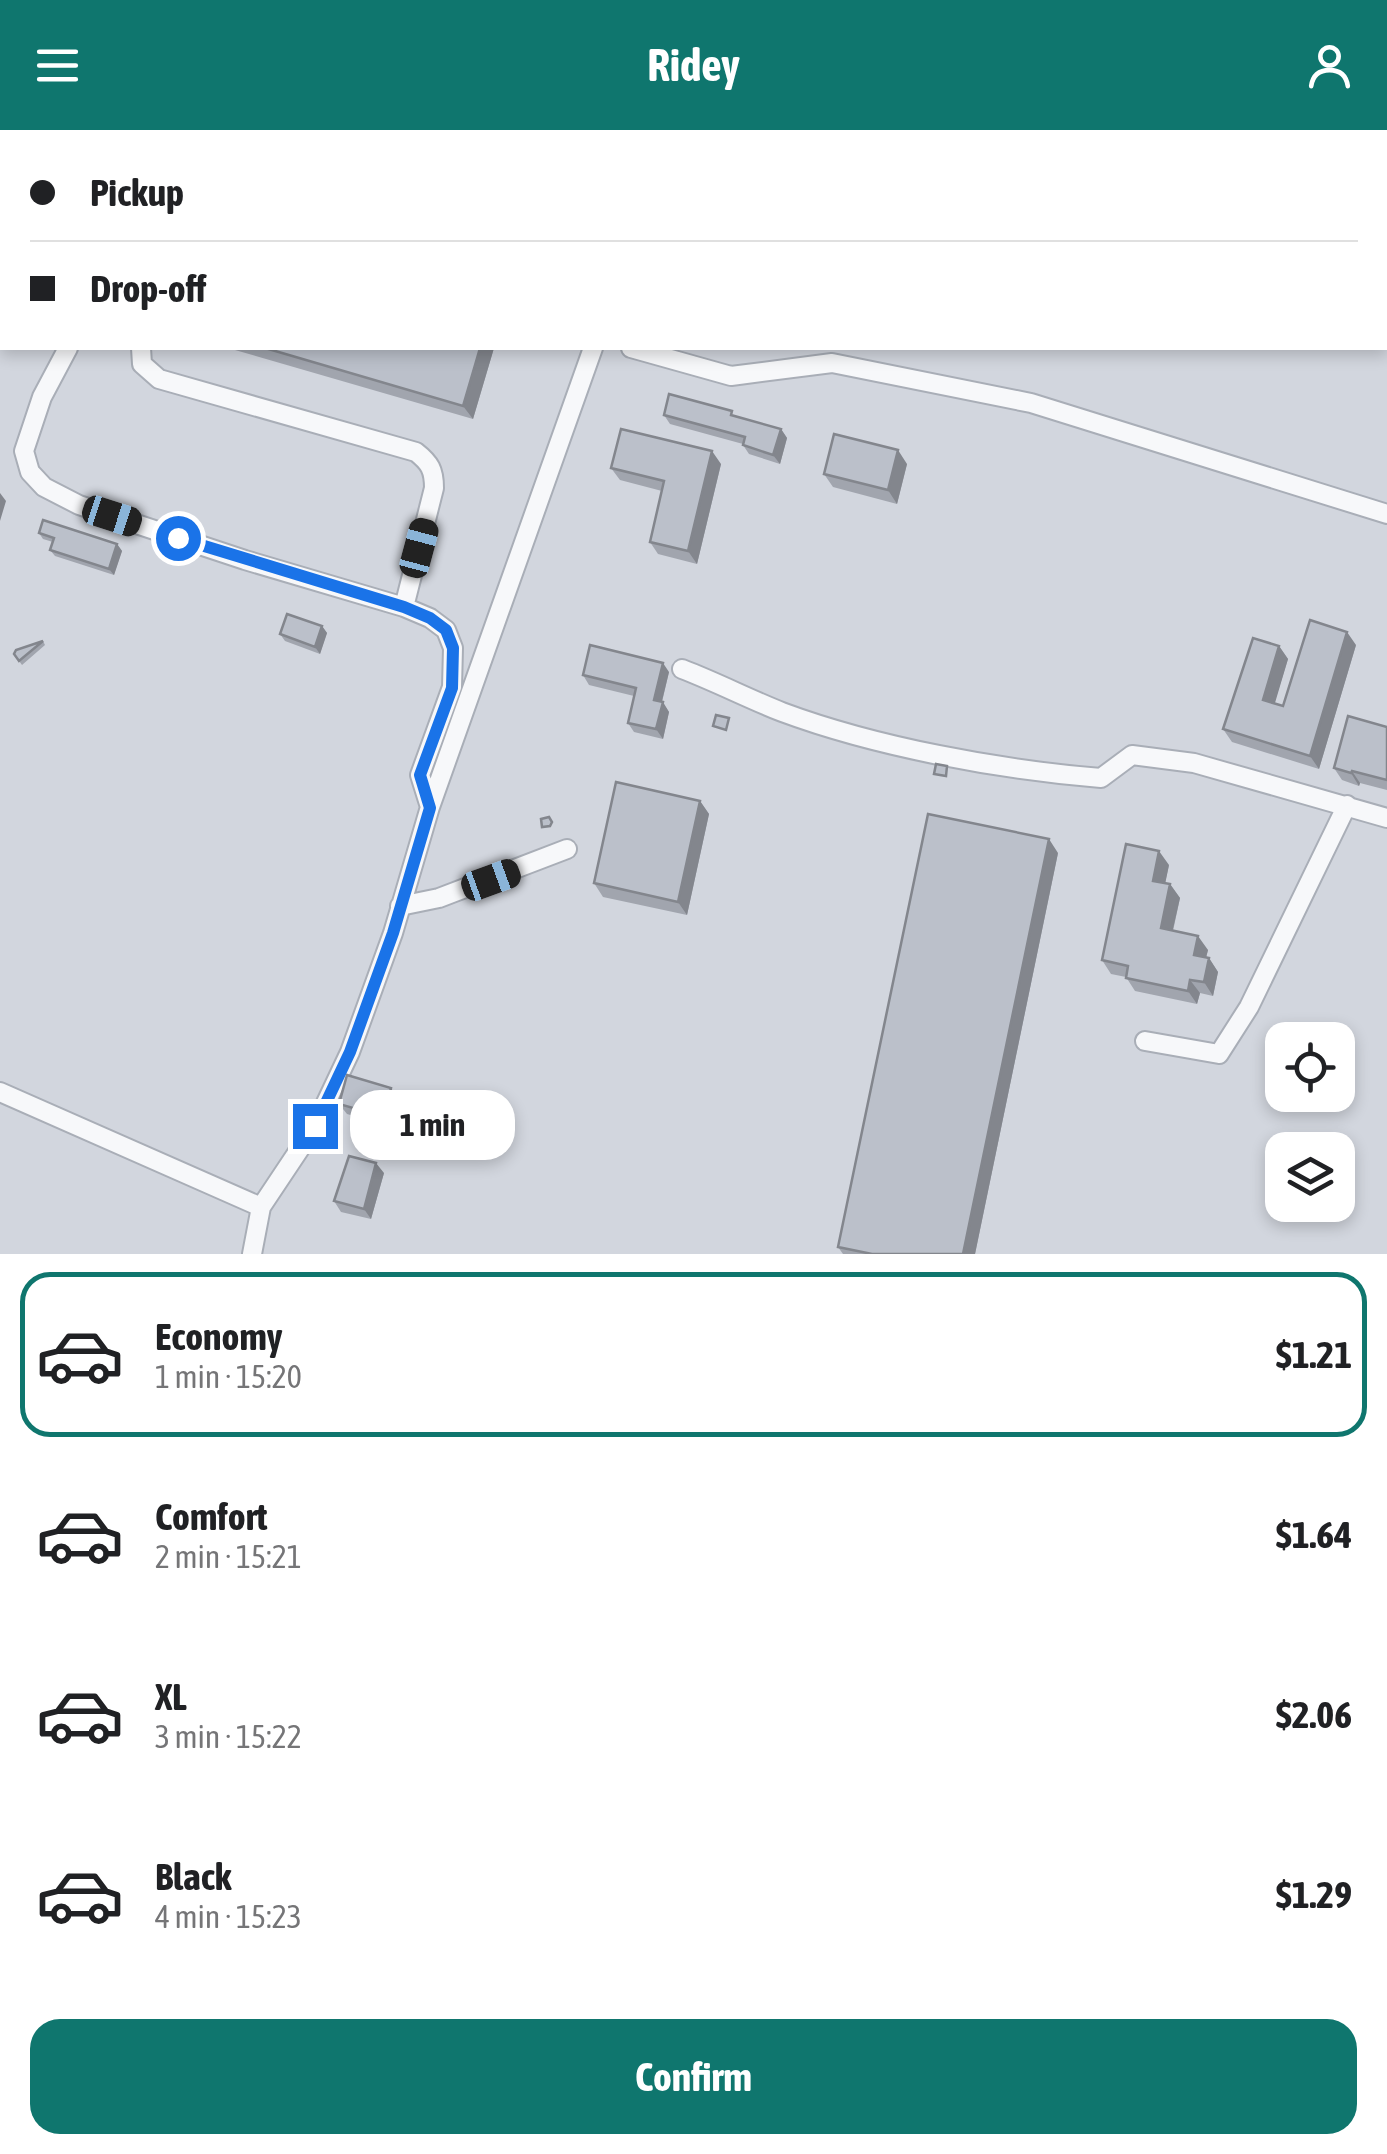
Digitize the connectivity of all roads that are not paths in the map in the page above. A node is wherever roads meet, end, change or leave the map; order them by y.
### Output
1 (67, 350) edge
2 (141, 350) edge
3 (592, 350) edge
4 (637, 350) edge
5 (1387, 514) edge
6 (404, 607) junction
7 (682, 669) dead end
8 (1347, 805) junction
9 (430, 808) junction
10 (1387, 818) edge
11 (567, 850) dead end
12 (400, 906) junction
13 (1145, 1041) dead end
14 (0, 1092) edge
15 (261, 1207) junction
16 (252, 1254) edge

1 - 6 street
2 - 6 street
3 - 9 street
4 - 5 street
6 - 9 street
7 - 8 street
8 - 10 street
8 - 13 street
9 - 12 street
11 - 12 street
12 - 15 street
14 - 15 street
15 - 16 street

